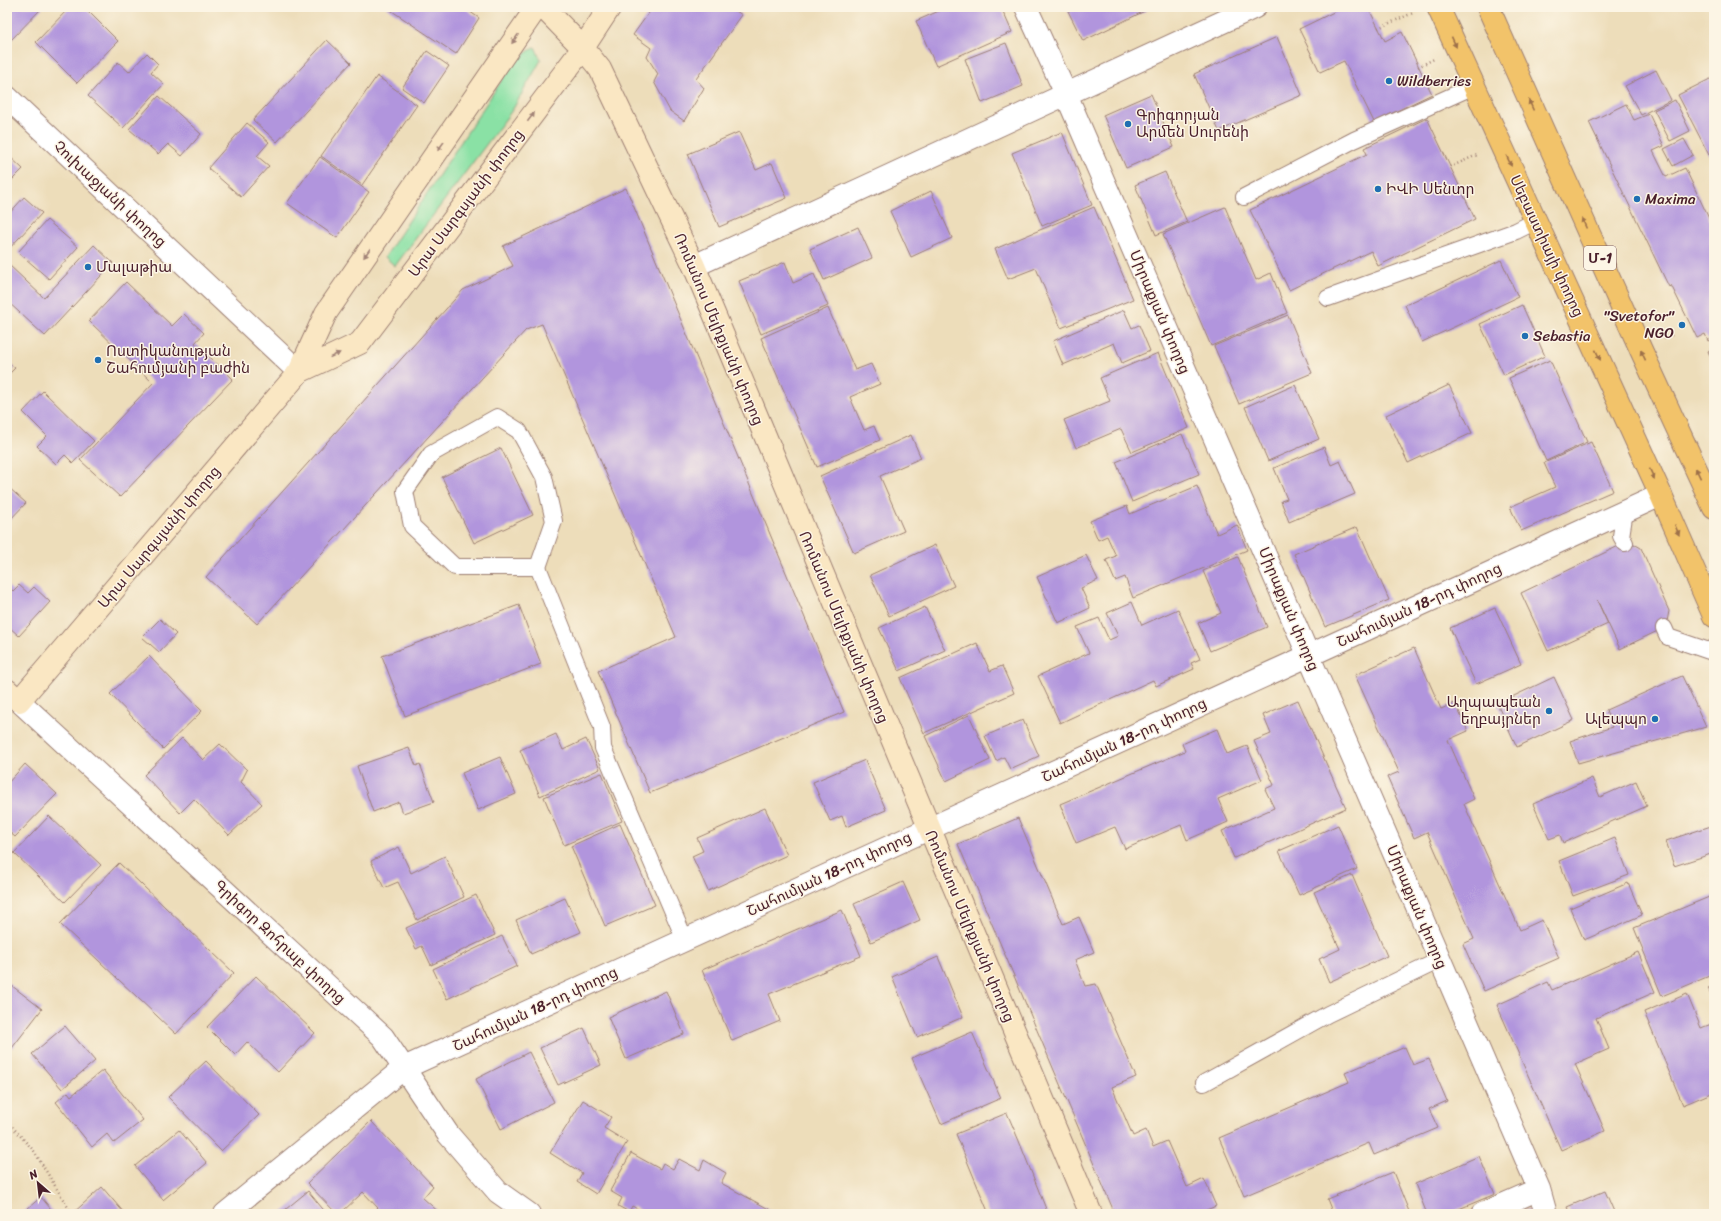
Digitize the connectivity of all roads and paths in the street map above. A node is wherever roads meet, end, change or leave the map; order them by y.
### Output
1 (537, 7) edge
2 (542, 7) edge
3 (610, 7) edge
4 (1026, 7) edge
5 (1255, 7) edge
6 (1438, 7) edge
7 (1488, 7) edge
8 (1416, 12) dead end
9 (1378, 28) dead end
10 (583, 48) junction
11 (1437, 57) dead end
12 (1418, 66) dead end
13 (1474, 86) junction
14 (1066, 94) junction
15 (7, 97) edge
16 (1481, 153) dead end
17 (1450, 167) dead end
18 (1244, 197) dead end
19 (1536, 221) junction
20 (694, 266) junction
21 (1328, 298) dead end
22 (300, 372) junction
23 (1661, 495) junction
24 (1714, 508) edge
25 (1625, 511) junction
26 (1624, 543) dead end
27 (538, 568) junction
28 (1714, 616) edge
29 (1664, 628) dead end
30 (1714, 648) edge
31 (1309, 656) junction
32 (13, 696) edge
33 (929, 829) junction
34 (685, 940) junction
35 (1440, 960) junction
36 (404, 1068) junction
37 (1204, 1083) dead end
38 (7, 1121) edge
39 (1539, 1190) junction
40 (72, 1214) edge
41 (225, 1214) edge
42 (529, 1214) edge
43 (1091, 1214) edge
44 (1482, 1214) edge
45 (1546, 1214) edge

1 -> 22 street, Արա Սարգսյանի փողոց
2 - 10 street, Ռոմանոս Մելիքյանի փողոց
3 - 10 street, Արա Սարգսյանի փողոց
4 - 14 street, Միրաքյան փողոց
5 - 14 street
6 -> 13 main road, Սեբաստիայի փողոց
24 -> 7 main road, Մ-1
8 - 9 path
10 - 20 street, Ռոմանոս Մելիքյանի փողոց
22 -> 10 street, Արա Սարգսյանի փողոց
11 - 12 path
13 - 18 lane
13 -> 19 main road, Սեբաստիայի փողոց
14 - 20 street
14 - 31 street, Միրաքյան փողոց
15 - 22 street, Չուխաջյանի փողոց
16 - 17 path
19 - 21 lane
19 -> 23 main road, Սեբաստիայի փողոց
20 - 33 street, Ռոմանոս Մելիքյանի փողոց
22 - 32 street, Արա Սարգսյանի փողոց
23 - 25 street, Շահումյան 18-րդ փողոց
23 -> 28 main road, Սեբաստիայի փողոց
25 - 26 lane
25 - 31 street, Շահումյան 18-րդ փողոց
27 - 27 lane
27 - 34 lane
29 - 30 lane
31 - 33 street, Շահումյան 18-րդ փողոց
31 - 35 street, Միրաքյան փողոց
32 - 36 street, Գրիգոր Զոհրաբ փողոց
33 - 34 street, Շահումյան 18-րդ փողոց
33 - 43 street, Ռոմանոս Մելիքյանի փողոց
34 - 36 street, Շահումյան 18-րդ փողոց
35 - 37 lane
35 - 39 street, Միրաքյան փողոց
36 - 41 street, Շահումյան 18-րդ փողոց
36 - 42 street, Գրիգոր Զոհրաբ փողոց
38 - 40 path
39 - 44 street
39 - 45 street, Միրաքյան փողոց

